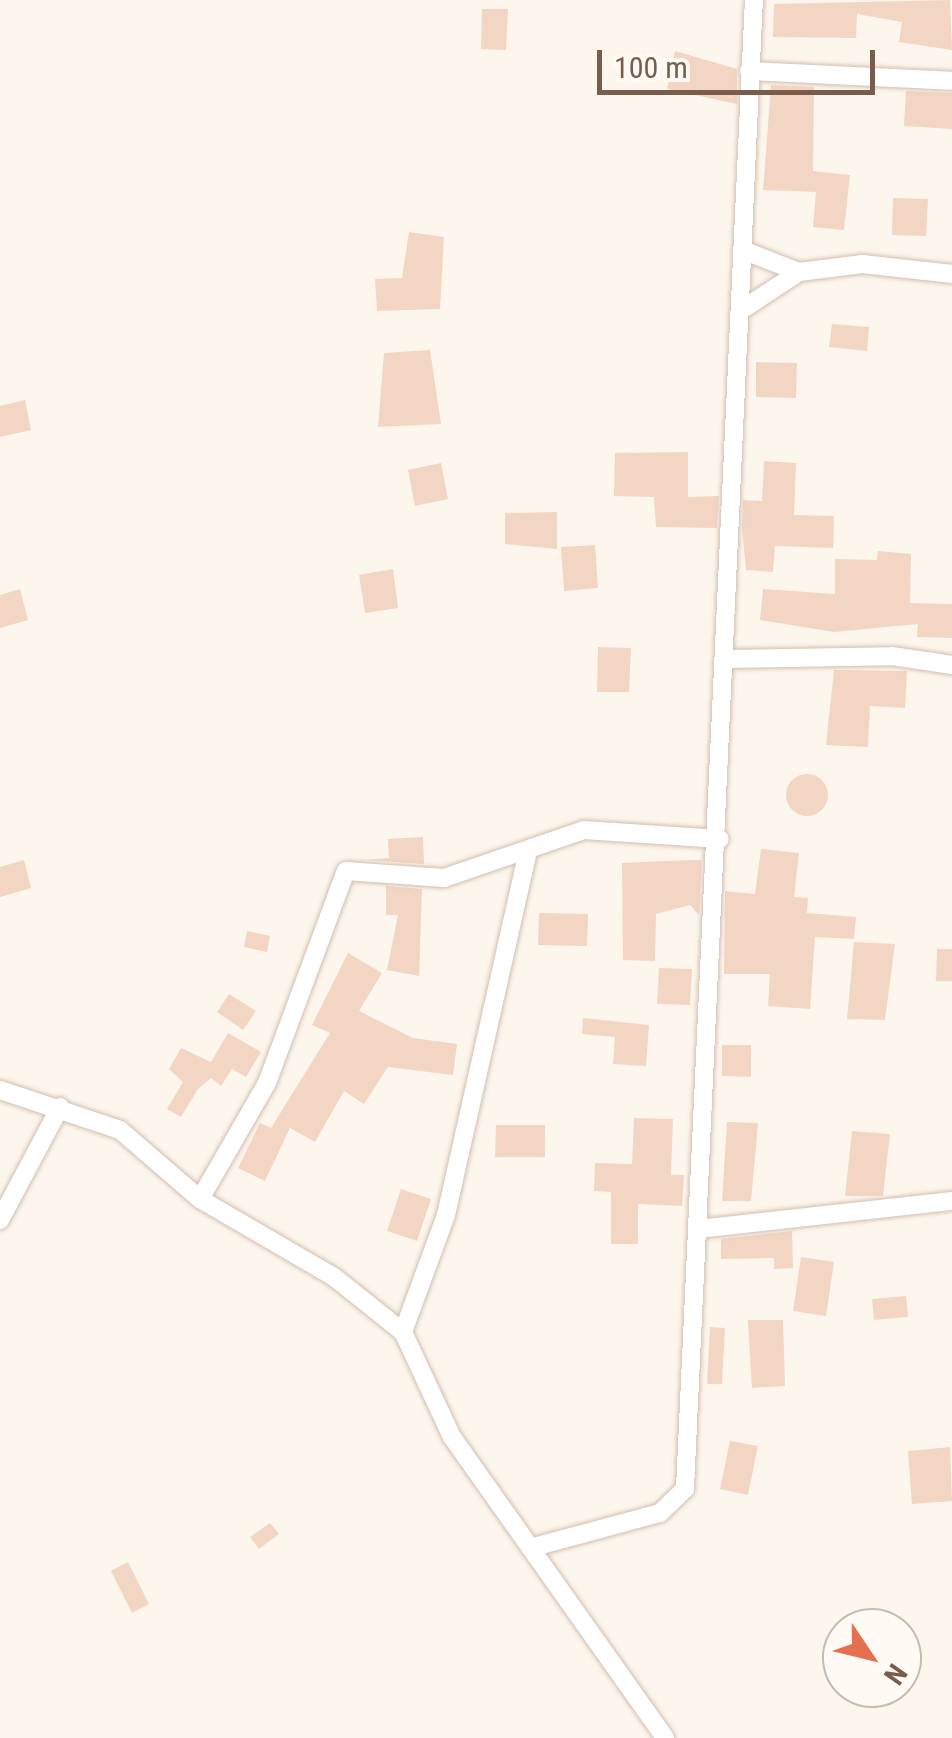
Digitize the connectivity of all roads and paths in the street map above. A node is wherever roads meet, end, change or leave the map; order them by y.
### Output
1 (754, 0) edge
2 (749, 71) junction
3 (952, 81) edge
4 (745, 252) junction
5 (800, 272) junction
6 (952, 274) edge
7 (746, 306) junction
8 (728, 659) junction
9 (952, 665) edge
10 (720, 839) junction
11 (528, 852) junction
12 (0, 1090) edge
13 (60, 1107) junction
14 (200, 1198) junction
15 (952, 1201) edge
16 (0, 1220) edge
17 (698, 1229) junction
18 (403, 1332) junction
19 (530, 1548) junction
20 (664, 1738) edge

1 - 2 street
2 - 3 street
2 - 4 street
4 - 5 street
4 - 7 street
5 - 6 street
5 - 7 street
7 - 8 street
8 - 9 street
8 - 10 street
10 - 11 street
10 - 17 street
11 - 14 street
11 - 18 street
12 - 13 street
13 - 14 street
13 - 16 street
14 - 18 street
15 - 17 street
17 - 19 street
18 - 19 street
19 - 20 street

